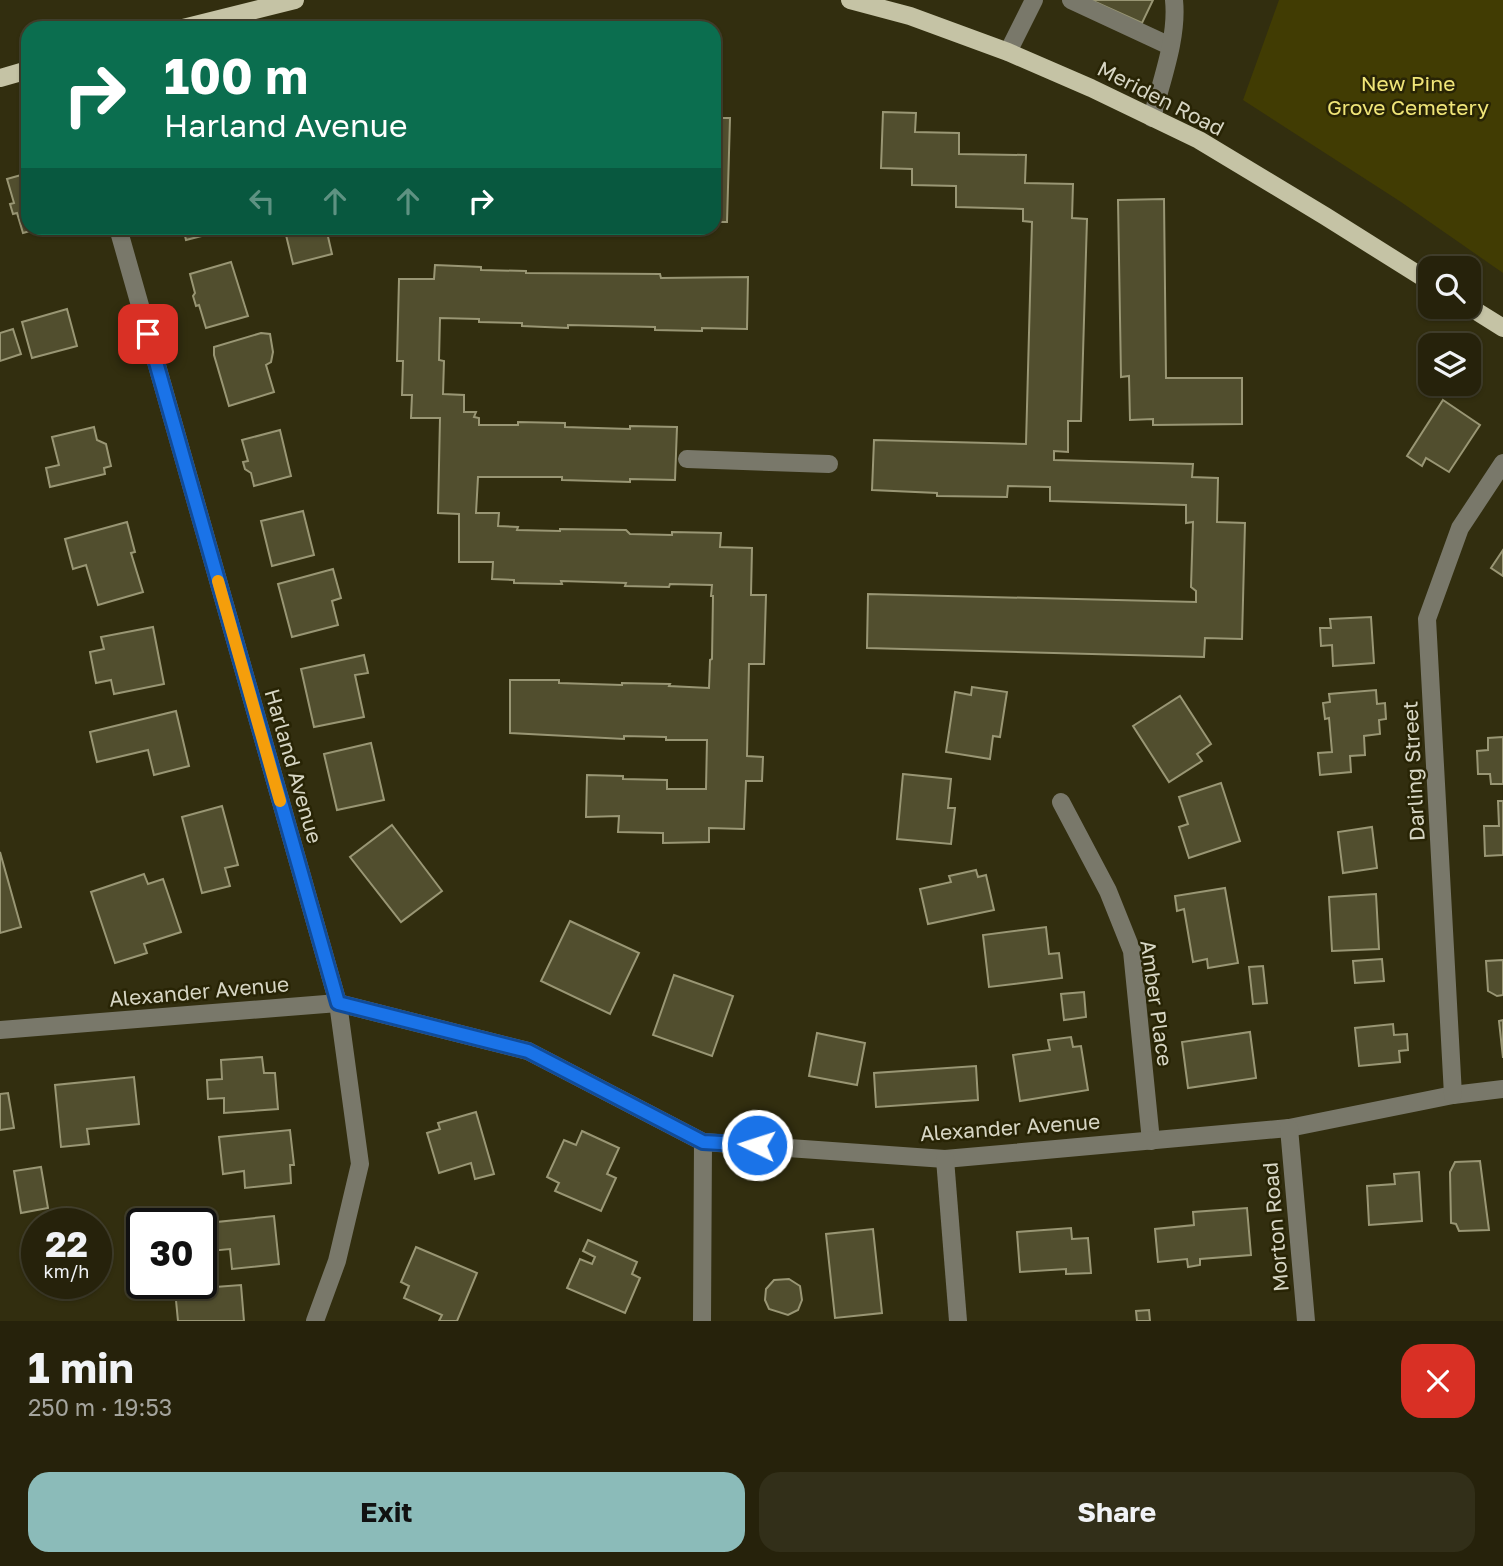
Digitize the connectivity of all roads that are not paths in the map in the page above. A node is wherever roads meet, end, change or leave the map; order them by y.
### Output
1 (295, 0) edge
2 (850, 0) edge
3 (1034, 0) edge
4 (1071, 0) edge
5 (1174, 0) edge
6 (211, 21) edge
7 (1170, 46) junction
8 (1008, 52) junction
9 (21, 72) edge
10 (0, 78) edge
11 (1152, 118) junction
12 (119, 235) edge
13 (1418, 274) edge
14 (1481, 314) edge
15 (1503, 328) edge
16 (687, 459) dead end
17 (1503, 463) edge
18 (829, 464) dead end
19 (1061, 802) dead end
20 (338, 1003) junction
21 (0, 1030) edge
22 (1503, 1089) edge
23 (1453, 1095) junction
24 (1289, 1128) junction
25 (1151, 1140) junction
26 (703, 1142) junction
27 (945, 1159) junction
28 (315, 1321) edge
29 (702, 1321) edge
30 (958, 1321) edge
31 (1306, 1321) edge

1 - 6 main road
2 - 8 main road, Meriden Road
3 - 8 street
4 - 7 street
5 - 7 street
7 - 11 street
8 - 11 main road, Meriden Road
9 - 10 main road
11 - 13 main road, Meriden Road
12 - 20 street, Harland Avenue
14 - 15 main road
16 - 18 street
17 - 23 street, Darling Street
19 - 25 street, Amber Place
20 - 21 street, Alexander Avenue
20 - 26 street, Alexander Avenue
20 - 28 street, Harland Avenue
22 - 23 street, Alexander Avenue
23 - 24 street, Alexander Avenue
24 - 25 street, Alexander Avenue
24 - 31 street, Morton Road
25 - 27 street, Alexander Avenue
26 - 27 street, Alexander Avenue
26 - 29 street
27 - 30 street

